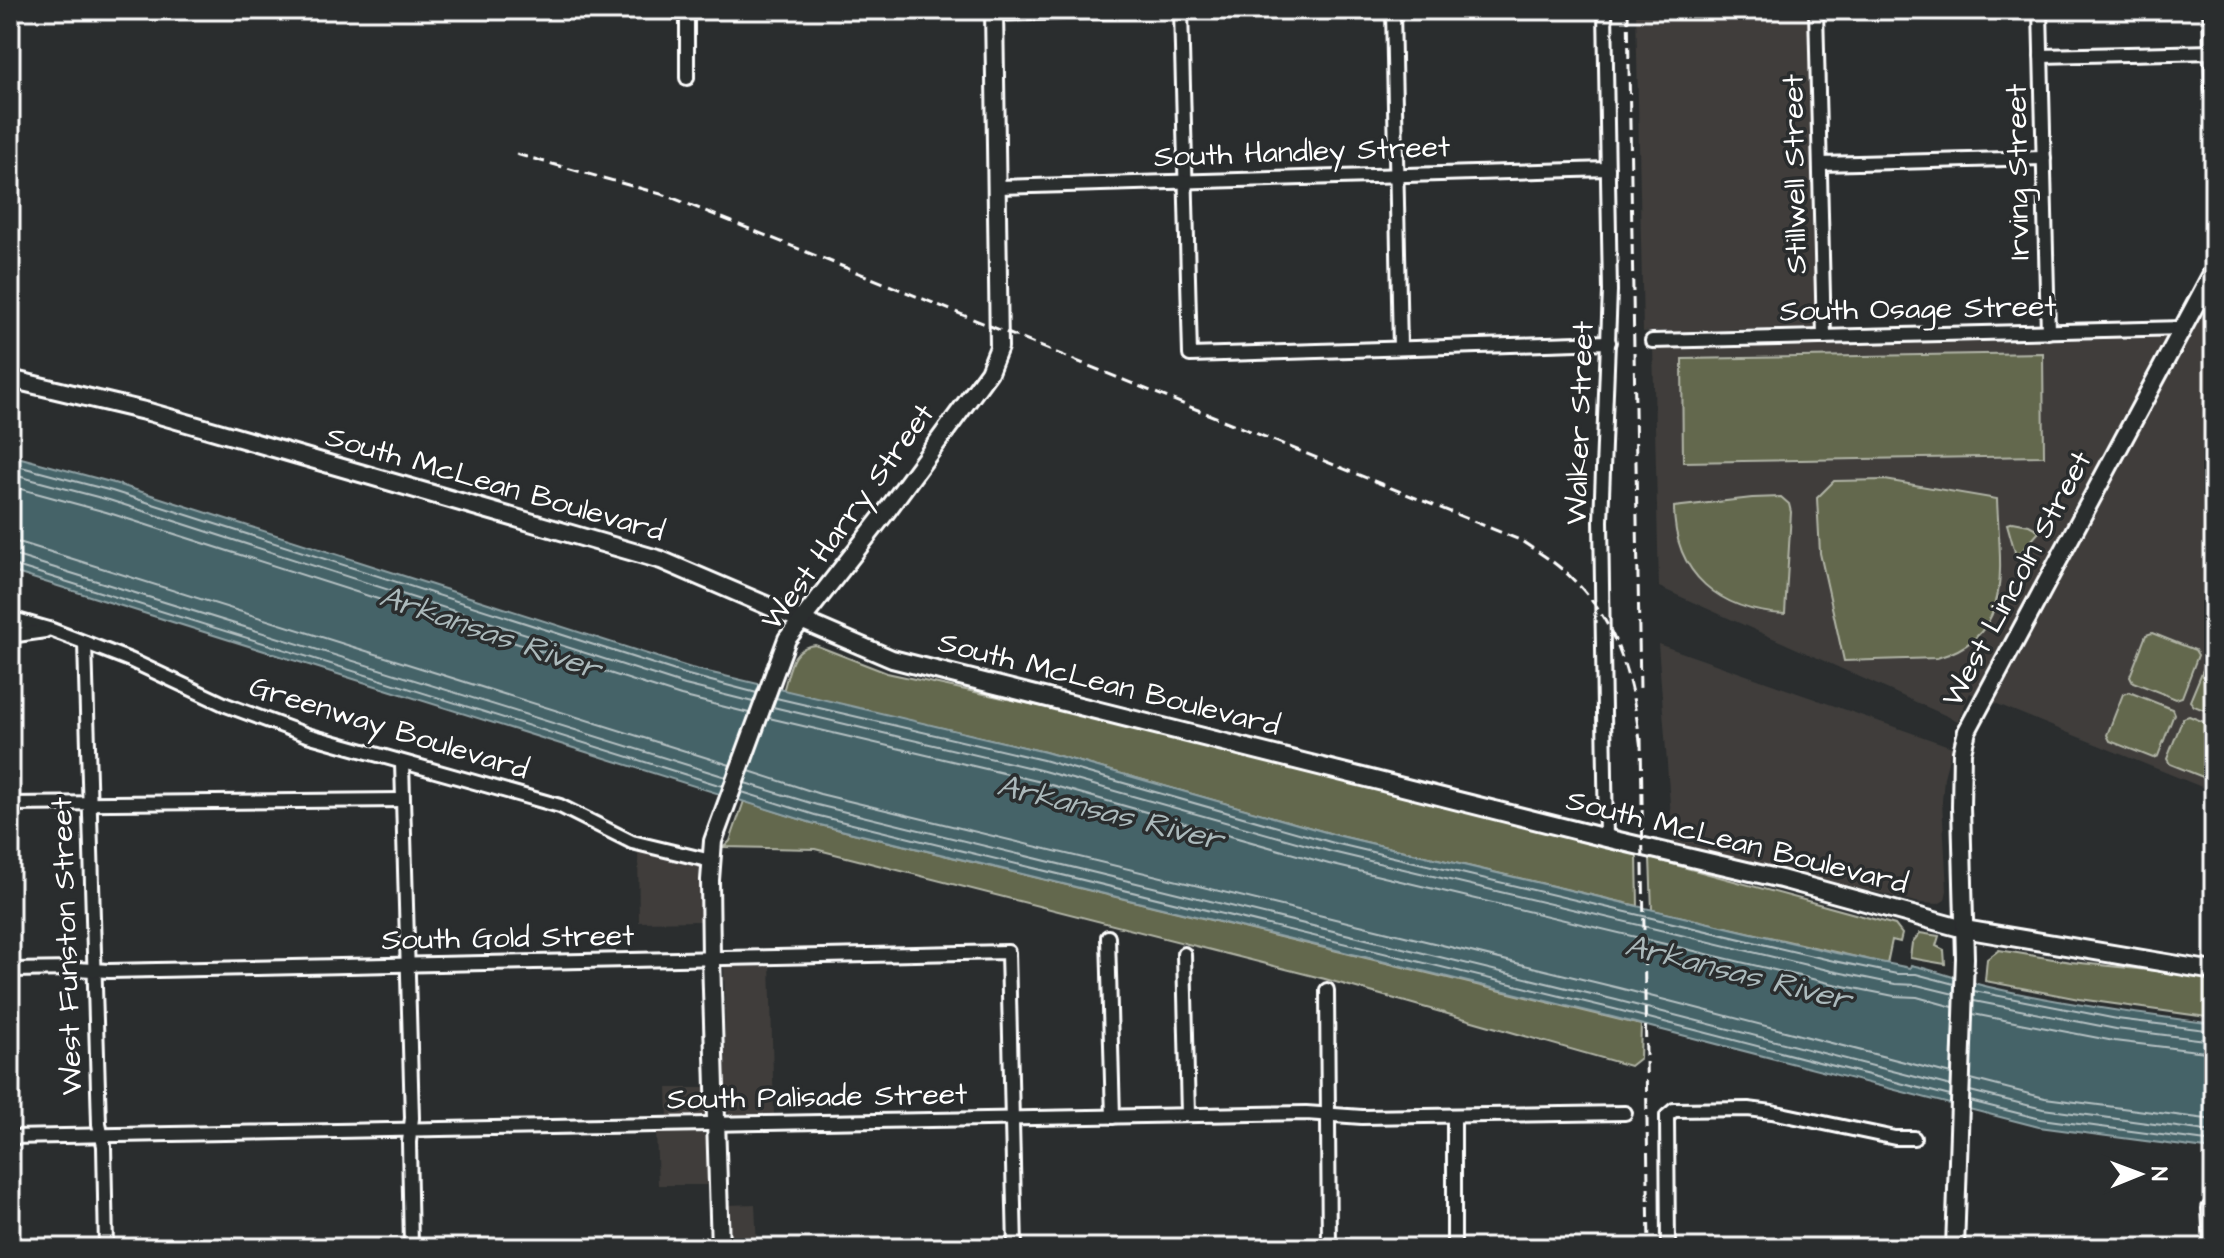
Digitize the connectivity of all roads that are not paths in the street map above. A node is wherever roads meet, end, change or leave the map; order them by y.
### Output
1 (687, 10) edge
2 (1134, 10) edge
3 (1181, 10) edge
4 (1393, 10) edge
5 (1605, 10) edge
6 (1816, 10) edge
7 (2040, 10) edge
8 (2212, 10) edge
9 (994, 12) edge
10 (2214, 52) edge
11 (2041, 56) junction
12 (687, 78) dead end
13 (2214, 88) edge
14 (2044, 158) junction
15 (1821, 164) junction
16 (1608, 169) junction
17 (1396, 176) junction
18 (1185, 181) junction
19 (998, 187) junction
20 (2214, 270) edge
21 (2208, 294) edge
22 (2184, 328) junction
23 (2048, 332) junction
24 (1824, 337) junction
25 (1652, 341) dead end
26 (1609, 342) junction
27 (1400, 348) junction
28 (10, 379) edge
29 (10, 618) edge
30 (801, 622) junction
31 (52, 630) junction
32 (10, 636) edge
33 (85, 643) junction
34 (402, 763) junction
35 (403, 800) junction
36 (10, 804) edge
37 (88, 804) junction
38 (1606, 838) junction
39 (711, 861) junction
40 (1964, 929) junction
41 (1108, 937) dead end
42 (1184, 954) dead end
43 (711, 958) junction
44 (408, 966) junction
45 (10, 970) edge
46 (93, 970) junction
47 (2214, 971) edge
48 (1327, 990) dead end
49 (1625, 1113) dead end
50 (1188, 1115) junction
51 (1328, 1115) junction
52 (1454, 1116) junction
53 (1113, 1117) junction
54 (1012, 1119) junction
55 (716, 1125) junction
56 (410, 1131) junction
57 (102, 1136) junction
58 (10, 1137) edge
59 (1914, 1138) dead end
60 (2209, 1208) dead end
61 (106, 1248) edge
62 (411, 1248) edge
63 (720, 1248) edge
64 (1015, 1248) edge
65 (1329, 1248) edge
66 (1454, 1248) edge
67 (1668, 1248) edge
68 (1955, 1248) edge
69 (2211, 1248) edge

1 - 12 street
2 - 9 street
3 - 18 street
4 - 17 street
5 - 16 street, Walker Street
6 - 15 street, Stillwell Street
7 - 11 street, Irving Street
8 - 10 street
9 - 19 street, West Harry Street
10 - 11 street
10 - 13 street
11 - 14 street, Irving Street
14 - 15 street
14 - 23 street, Irving Street
15 - 24 street, Stillwell Street
16 - 17 street, South Handley Street
16 - 26 street, Walker Street
17 - 18 street, South Handley Street
17 - 27 street
18 - 19 street, South Handley Street
18 - 27 street
19 - 30 street, West Harry Street
20 - 21 street, West Lincoln Street
21 - 22 street, West Lincoln Street
22 - 23 street, South Osage Street
22 - 40 street, West Lincoln Street
23 - 24 street, South Osage Street
24 - 25 street, South Osage Street
26 - 27 street
26 - 38 street, Walker Street
28 - 30 street, South McLean Boulevard
29 - 31 street, Greenway Boulevard
30 - 38 street, South McLean Boulevard
30 - 39 street, West Harry Street
31 - 32 street
31 - 33 street, Greenway Boulevard
33 - 34 street, Greenway Boulevard
33 - 37 street, West Funston Street
34 - 35 street
34 - 39 street, Greenway Boulevard
35 - 37 street
35 - 44 street
36 - 37 street
37 - 46 street, West Funston Street
38 - 40 street, South McLean Boulevard
39 - 43 street, West Harry Street
40 - 47 street, South McLean Boulevard
40 - 68 street, West Lincoln Street
41 - 53 street
42 - 50 street
43 - 44 street, South Gold Street
43 - 54 street, South Gold Street
43 - 55 street, West Harry Street
44 - 46 street, South Gold Street
44 - 56 street
45 - 46 street, South Gold Street
46 - 57 street, West Funston Street
48 - 51 street
49 - 52 street, South Palisade Street
50 - 51 street, South Palisade Street
50 - 53 street, South Palisade Street
51 - 52 street, South Palisade Street
51 - 65 street
52 - 66 street
53 - 54 street, South Palisade Street
54 - 55 street, South Palisade Street
54 - 64 street
55 - 56 street, South Palisade Street
55 - 63 street, West Harry Street
56 - 57 street, South Palisade Street
56 - 62 street
57 - 58 street, South Palisade Street
57 - 61 street, West Funston Street
59 - 67 street
60 - 69 street

